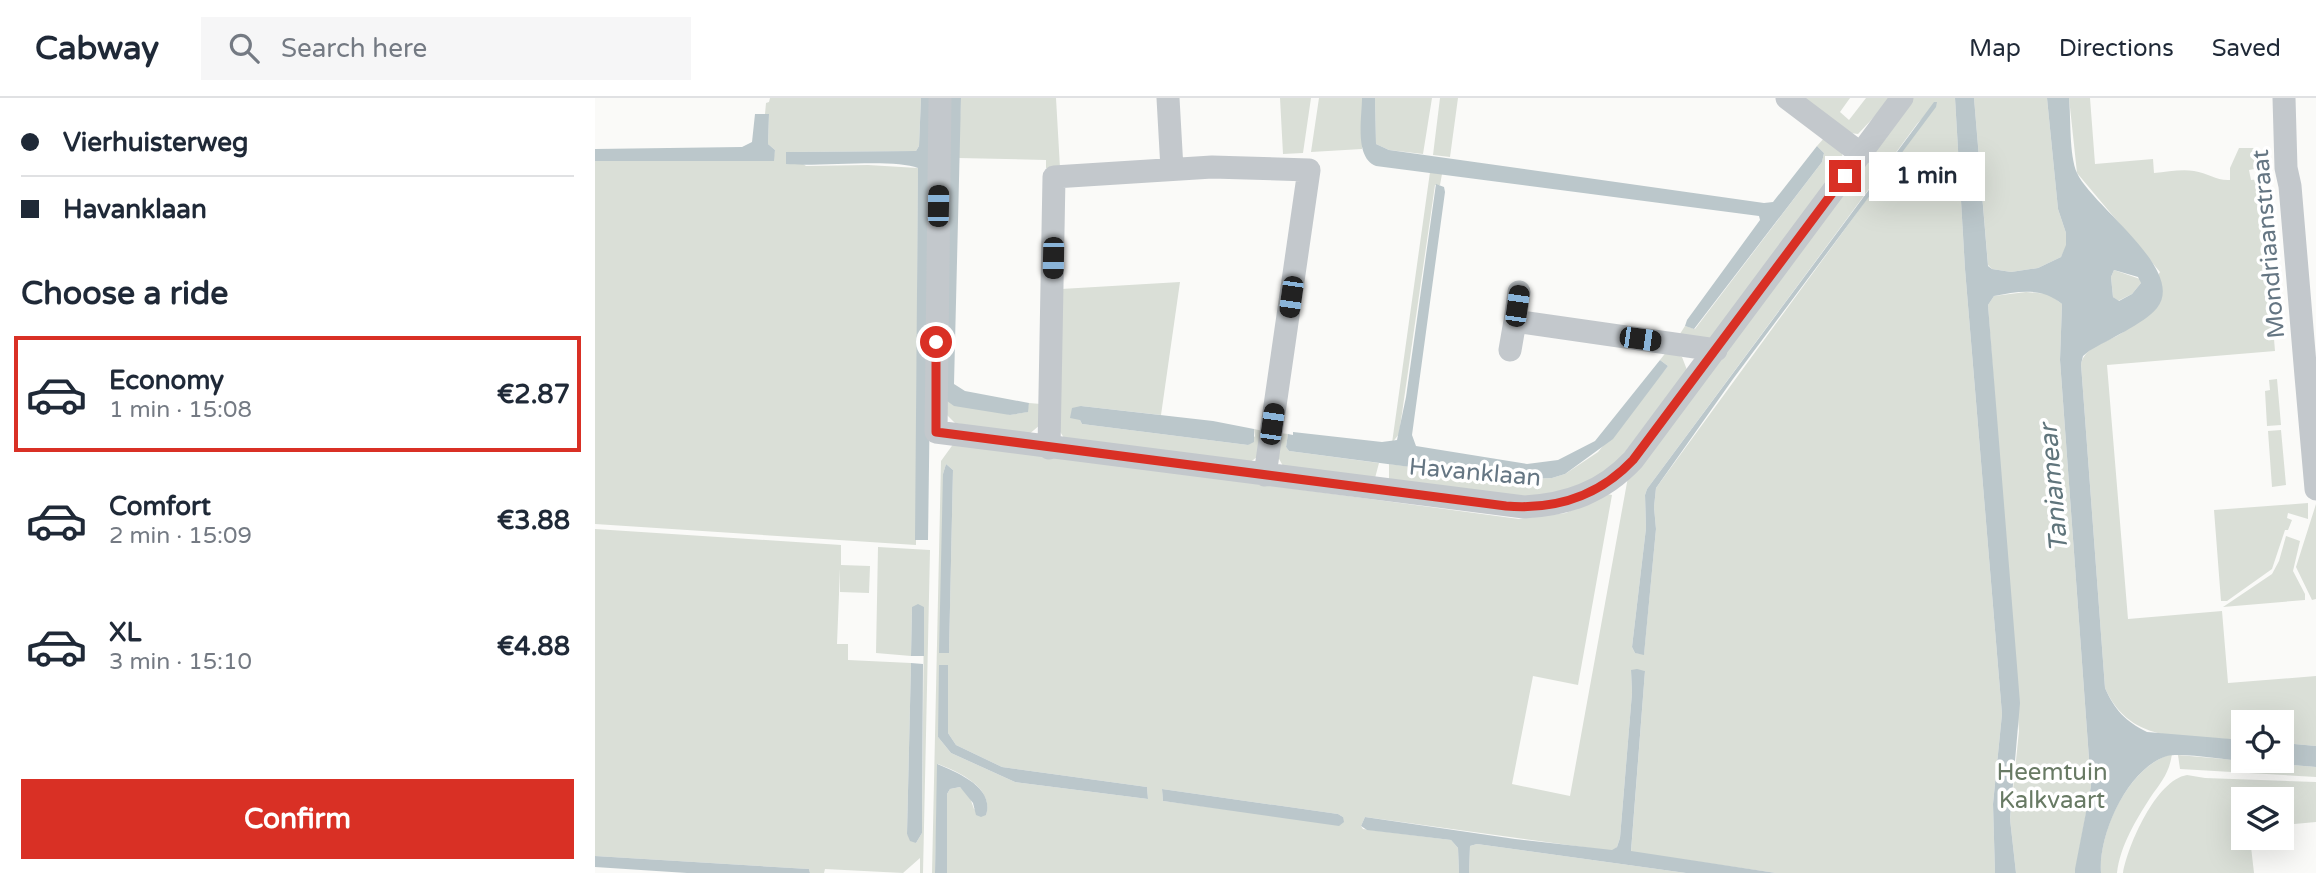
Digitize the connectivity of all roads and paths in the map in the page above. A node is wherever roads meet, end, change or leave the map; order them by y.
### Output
1 (940, 98) edge
2 (1168, 98) edge
3 (1787, 98) edge
4 (1902, 98) edge
5 (2284, 98) edge
6 (1861, 154) junction
7 (1172, 169) junction
8 (1518, 292) dead end
9 (1515, 321) junction
10 (1510, 350) dead end
11 (1716, 350) junction
12 (2311, 376) edge
13 (1049, 448) junction
14 (1265, 475) junction
15 (2316, 489) edge

1 - 13 street, Havanklaan
2 - 7 street
3 - 6 street
4 - 6 street, Havanklaan
5 - 12 street, Mondriaanstraat
6 - 11 street, Havanklaan
7 - 13 street
7 - 14 street
8 - 9 street
9 - 10 street
9 - 11 street
11 - 14 street, Havanklaan
12 - 15 street, Mondriaanstraat
13 - 14 street, Havanklaan

